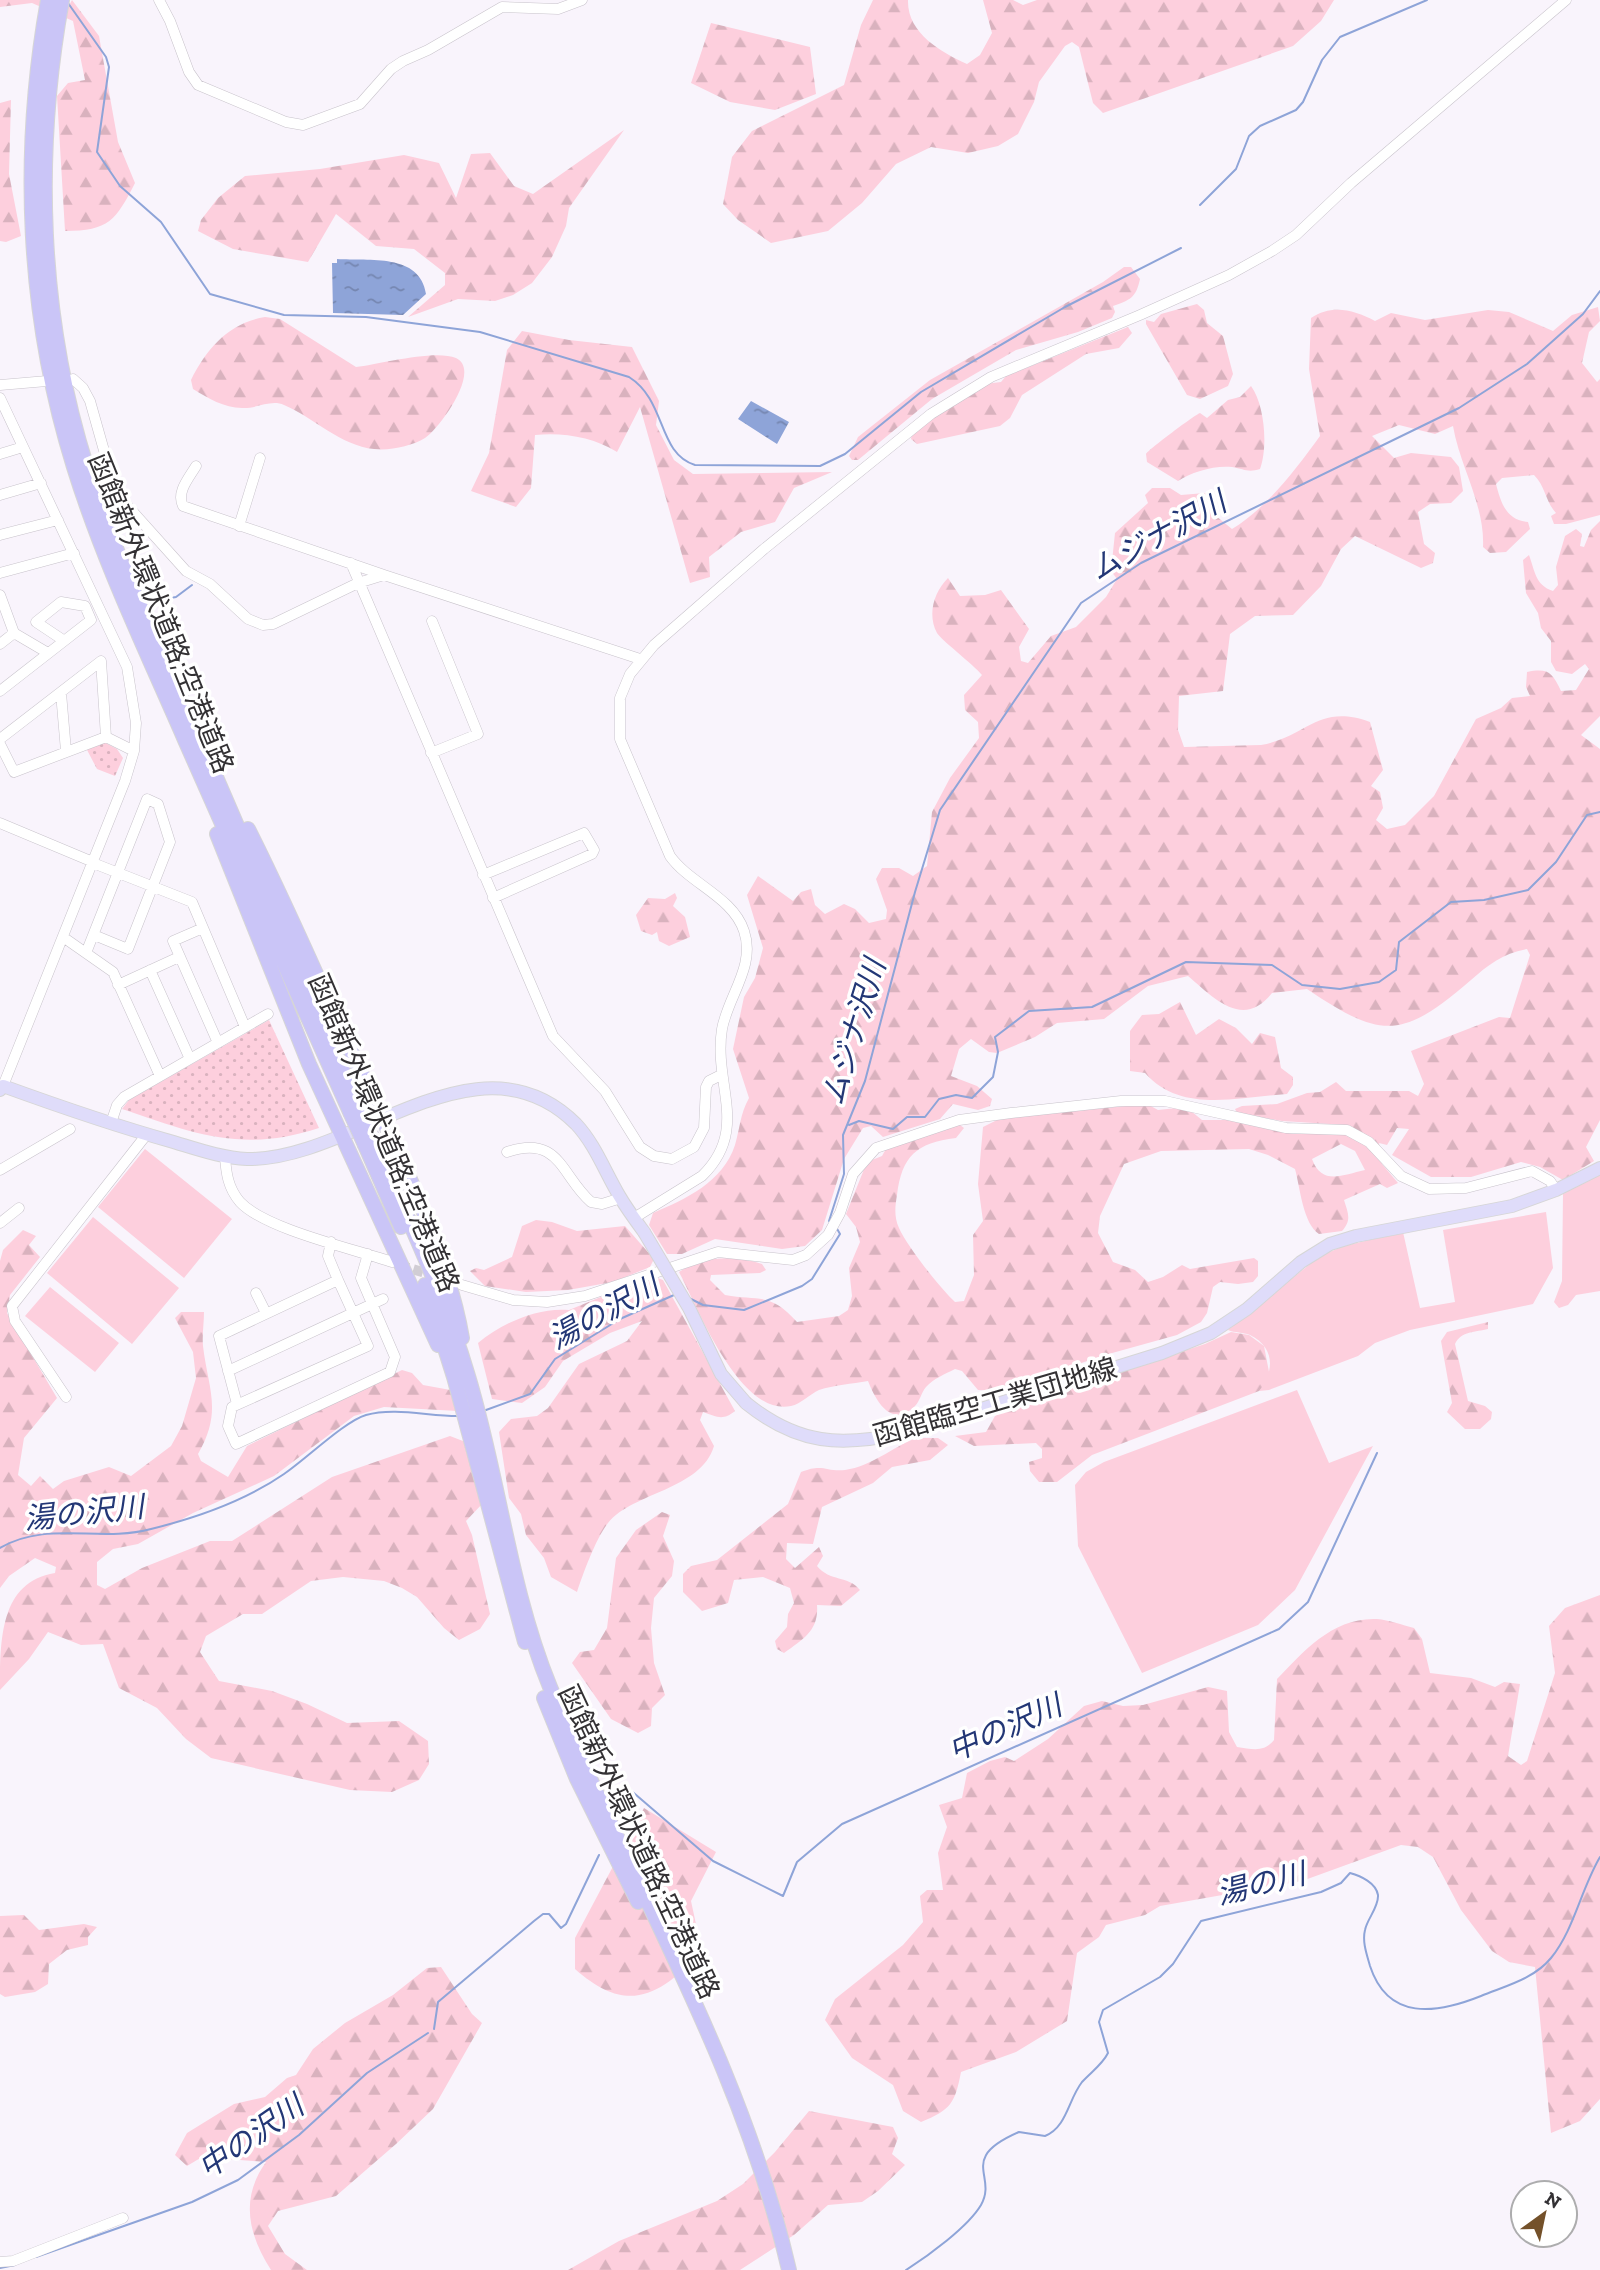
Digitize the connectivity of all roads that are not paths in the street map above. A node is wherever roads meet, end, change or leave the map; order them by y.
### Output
1 (48, 0) edge
2 (62, 0) edge
3 (159, 0) edge
4 (582, 0) edge
5 (1566, 0) edge
6 (49, 32) junction
7 (73, 379) dead end
8 (47, 381) dead end
9 (0, 386) edge
10 (0, 398) edge
11 (23, 447) junction
12 (0, 454) edge
13 (260, 458) dead end
14 (196, 466) dead end
15 (41, 484) junction
16 (0, 495) edge
17 (58, 520) junction
18 (239, 526) junction
19 (0, 536) edge
20 (74, 553) junction
21 (351, 563) junction
22 (0, 573) edge
23 (384, 575) junction
24 (358, 583) junction
25 (0, 595) edge
26 (432, 621) dead end
27 (14, 634) junction
28 (63, 640) junction
29 (0, 644) edge
30 (48, 653) junction
31 (149, 659) junction
32 (640, 659) junction
33 (0, 691) edge
34 (61, 692) junction
35 (179, 693) junction
36 (106, 737) junction
37 (0, 741) edge
38 (66, 751) junction
39 (134, 751) junction
40 (430, 753) junction
41 (0, 824) edge
42 (93, 862) junction
43 (118, 873) junction
44 (483, 875) junction
45 (153, 886) junction
46 (493, 898) junction
47 (203, 928) junction
48 (94, 935) junction
49 (63, 937) junction
50 (86, 953) junction
51 (179, 957) junction
52 (150, 970) junction
53 (118, 985) junction
54 (268, 1013) dead end
55 (245, 1027) junction
56 (218, 1043) junction
57 (190, 1059) junction
58 (721, 1075) junction
59 (160, 1076) junction
60 (1, 1087) edge
61 (355, 1110) junction
62 (382, 1117) junction
63 (111, 1123) junction
64 (70, 1129) dead end
65 (147, 1134) junction
66 (343, 1135) junction
67 (507, 1152) dead end
68 (225, 1156) junction
69 (1600, 1168) edge
70 (0, 1170) edge
71 (1556, 1190) junction
72 (621, 1198) junction
73 (19, 1208) dead end
74 (634, 1218) junction
75 (0, 1223) edge
76 (331, 1242) junction
77 (368, 1254) junction
78 (392, 1262) tunnel mouth
79 (338, 1280) junction
80 (462, 1285) dead end
81 (256, 1293) dead end
82 (383, 1299) dead end
83 (373, 1305) junction
84 (266, 1313) junction
85 (354, 1314) junction
86 (454, 1352) junction
87 (228, 1371) junction
88 (462, 1377) junction
89 (66, 1397) dead end
90 (237, 1404) junction
91 (494, 1505) junction
92 (123, 2218) dead end
93 (0, 2262) edge
94 (783, 2270) edge
95 (789, 2270) edge

1 - 6 highway, 函館新外環状道路;空港道路
2 - 6 highway, 函館新外環状道路;空港道路
3 - 4 street
5 - 32 street
6 - 31 highway, 函館新外環状道路;空港道路
6 - 35 highway, 函館新外環状道路;空港道路
7 - 24 street
8 - 9 street
10 - 11 street
11 - 12 street
11 - 15 street
13 - 18 street
14 - 18 street
15 - 16 street
15 - 17 street
17 - 19 street
17 - 20 street
18 - 21 street
20 - 22 street
20 - 39 street
21 - 23 street
21 - 24 street
23 - 24 street
23 - 32 street
24 - 40 street
25 - 27 street
26 - 40 street
27 - 29 street
27 - 30 street
28 - 28 street
28 - 30 street
30 - 33 street
31 - 61 highway, 函館新外環状道路;空港道路
31 - 66 highway
32 - 58 street
34 - 36 street
34 - 37 street
34 - 38 street
35 - 61 highway, 函館新外環状道路;空港道路
35 - 62 highway
36 - 38 street
36 - 39 street
37 - 38 street
39 - 42 street
40 - 44 street
41 - 42 street
42 - 43 street
42 - 49 street
43 - 45 street
43 - 45 street
43 - 48 street
44 - 46 street
44 - 46 street
45 - 47 street
45 - 48 street
46 - 58 street
47 - 51 street
47 - 55 street
48 - 50 street
49 - 50 street
49 - 60 street
50 - 53 street
51 - 52 street
51 - 56 street
52 - 53 street
52 - 57 street
53 - 59 street
54 - 55 street
55 - 56 street
56 - 57 street
57 - 59 street
58 - 74 street
59 - 63 street
60 - 63 main road, 函館臨空工業団地線
61 - 86 highway, 函館新外環状道路;空港道路, bridge
62 - 66 main road, 函館臨空工業団地線
62 - 72 main road, 函館臨空工業団地線
62 - 86 highway
63 - 65 main road, 函館臨空工業団地線
64 - 70 street
65 - 68 main road, 函館臨空工業団地線
65 - 89 street
66 - 68 main road, 函館臨空工業団地線
66 - 86 highway
67 - 72 street
68 - 76 street
69 - 71 main road, 函館臨空工業団地線
71 - 74 main road, 函館臨空工業団地線, bridge
71 - 80 street
72 - 74 main road, 函館臨空工業団地線
73 - 75 street
76 - 77 street
76 - 79 street
77 - 78 street
77 - 83 street
79 - 84 street
79 - 85 street
81 - 84 street
82 - 83 street
83 - 85 street
83 - 90 street
84 - 87 street
85 - 87 street
85 - 90 street
86 - 88 highway
86 - 88 highway
87 - 90 street
88 - 91 highway, 函館新外環状道路;空港道路
91 - 94 highway, 函館新外環状道路;空港道路
91 - 95 highway, 函館新外環状道路;空港道路
92 - 93 street

